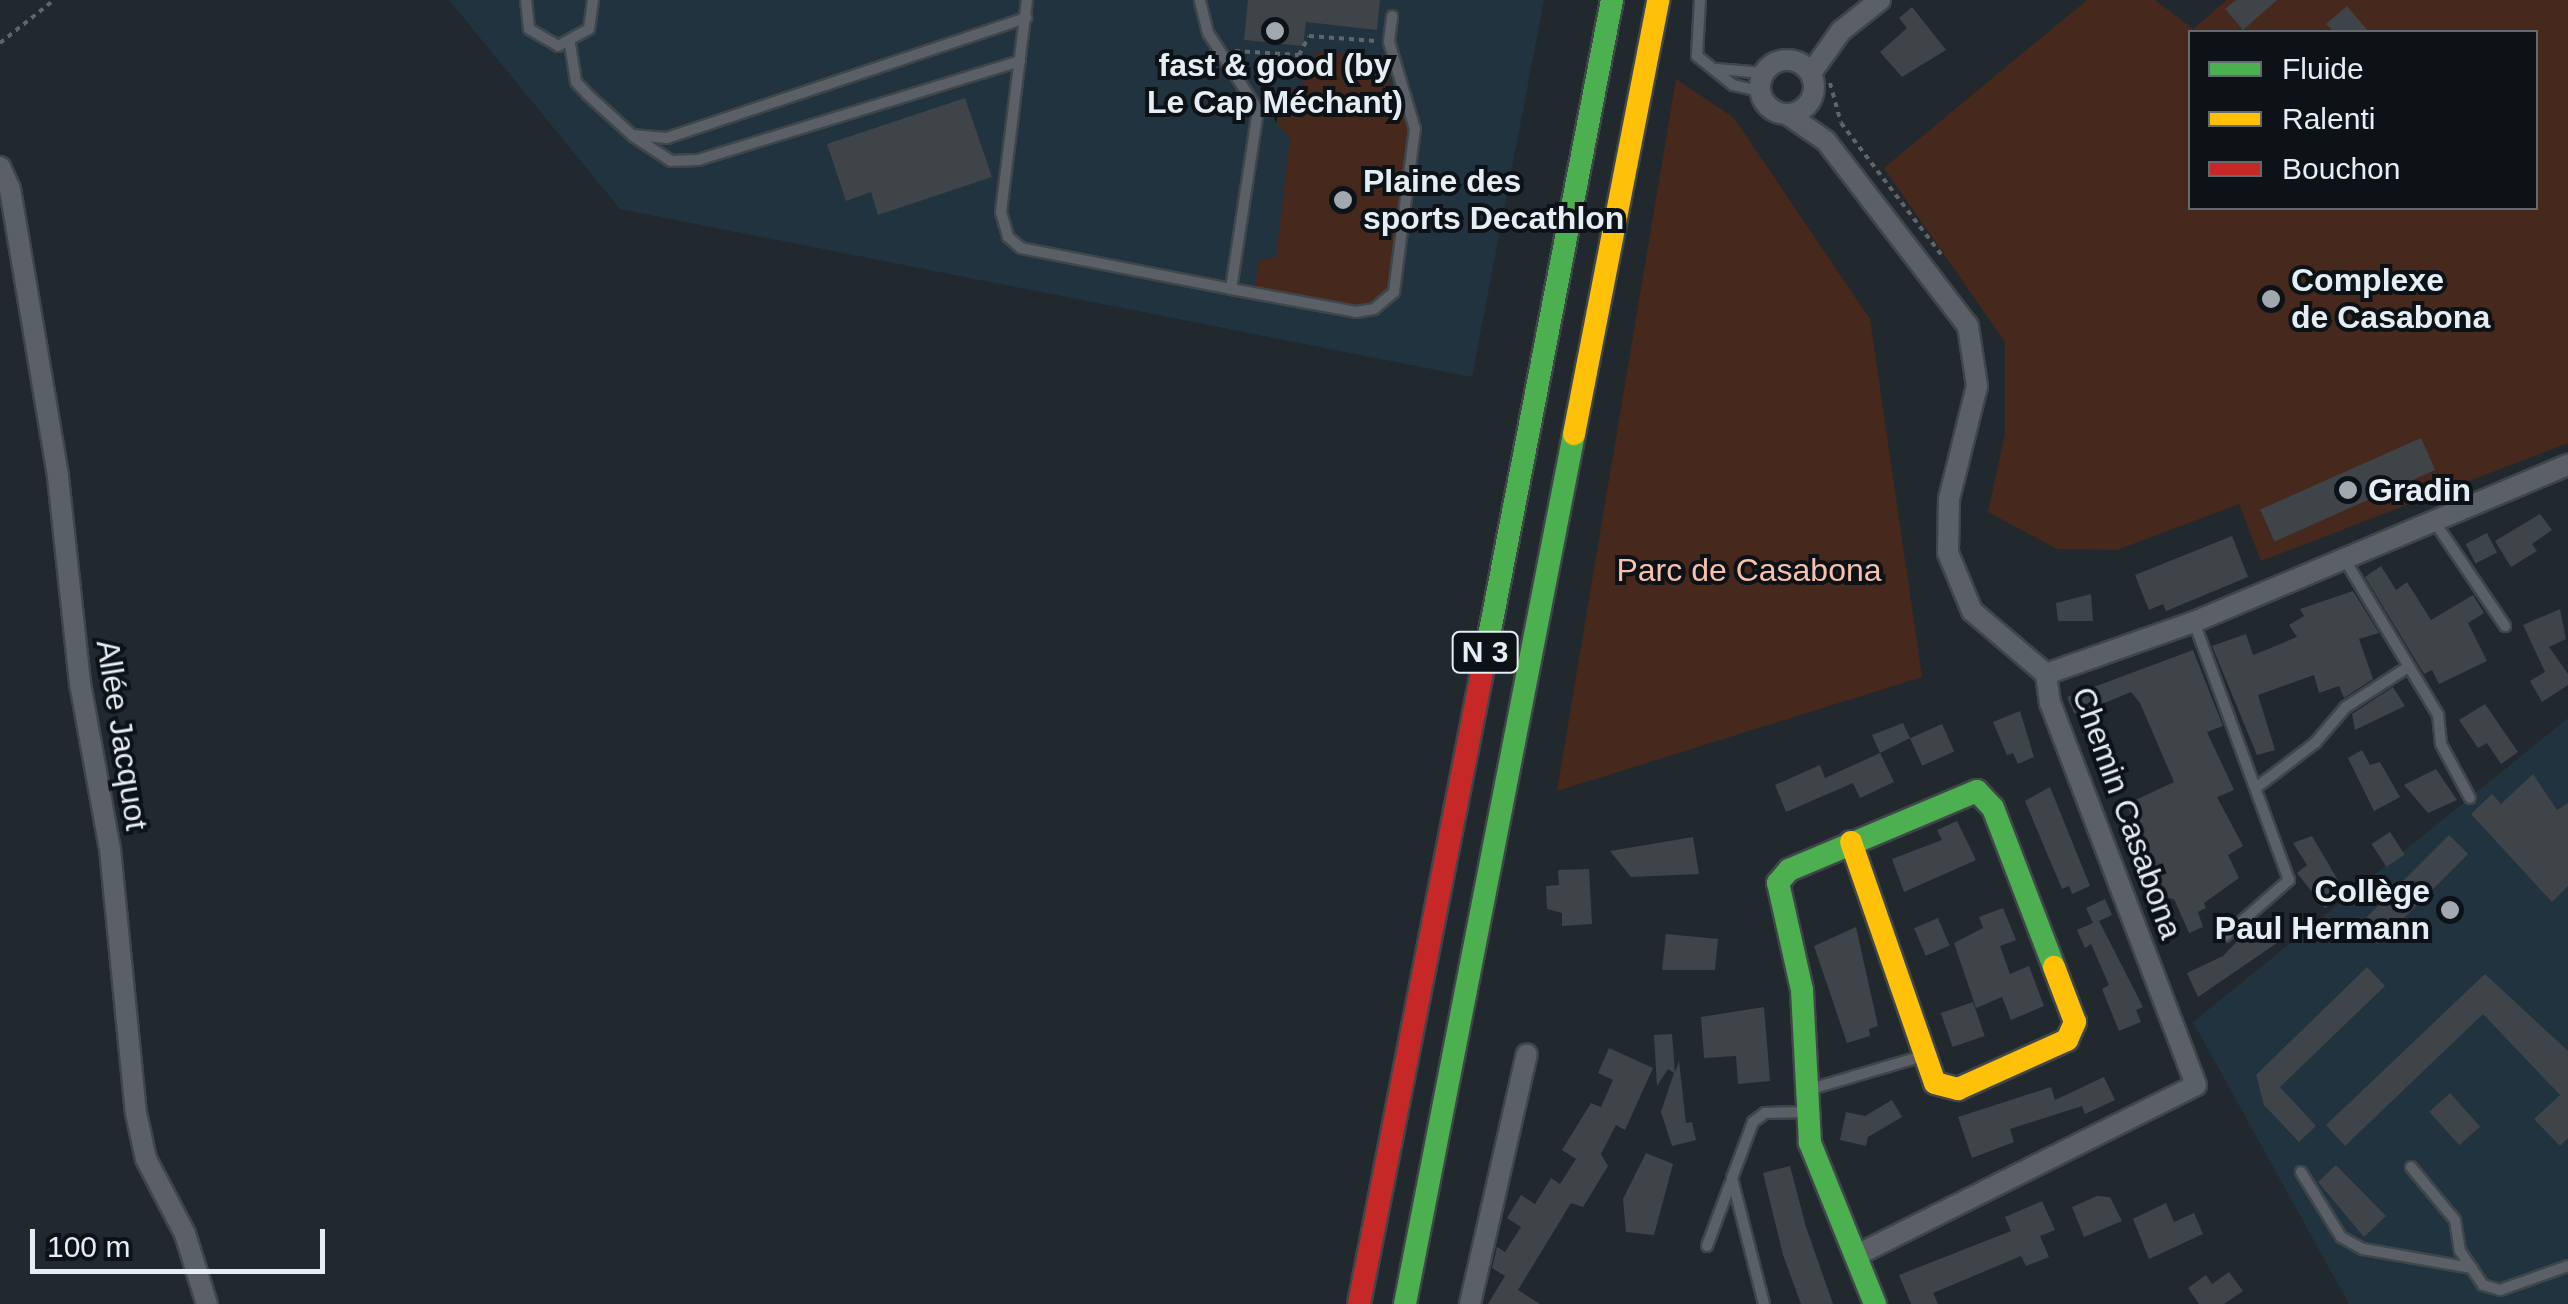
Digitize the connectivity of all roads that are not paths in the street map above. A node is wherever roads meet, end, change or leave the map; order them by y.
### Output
1 (593, 0) edge
2 (1027, 0) edge
3 (1200, 0) edge
4 (1612, 0) edge
5 (1658, 0) edge
6 (1678, 0) edge
7 (1700, 0) edge
8 (1866, 0) edge
9 (1880, 0) edge
10 (524, 2) edge
11 (1392, 16) dead end
12 (1026, 18) junction
13 (570, 44) junction
14 (1787, 60) junction
15 (1020, 61) junction
16 (1716, 69) junction
17 (1811, 73) junction
18 (1762, 82) junction
19 (1811, 100) junction
20 (1787, 114) junction
21 (632, 135) junction
22 (1826, 141) junction
23 (0, 167) edge
24 (1618, 192) junction
25 (1231, 289) junction
26 (2568, 465) edge
27 (2434, 520) junction
28 (2345, 560) junction
29 (2194, 622) junction
30 (2505, 626) dead end
31 (2408, 667) junction
32 (2046, 674) junction
33 (2257, 787) junction
34 (2470, 798) dead end
35 (1851, 842) junction
36 (2224, 936) dead end
37 (1527, 1054) dead end
38 (1923, 1056) junction
39 (1806, 1101) junction
40 (2411, 1166) dead end
41 (2301, 1172) dead end
42 (1732, 1178) junction
43 (1707, 1246) dead end
44 (1855, 1256) junction
45 (2568, 1266) edge
46 (2472, 1268) junction
47 (207, 1304) edge
48 (1359, 1304) edge
49 (1404, 1304) edge
50 (1470, 1304) edge
51 (1764, 1304) edge
52 (1875, 1304) edge

1 - 13 lane
2 - 12 lane
3 - 25 lane
4 - 48 main road, N 3
5 - 24 main road, N 3
6 - 24 main road, N 3
7 - 16 lane
8 - 14 street
9 - 17 street
10 - 13 lane
11 - 25 lane
12 - 15 lane
12 - 21 lane
13 - 21 lane
14 - 17 street
14 - 18 street
15 - 21 lane
15 - 25 lane
16 - 18 lane
16 - 18 lane
17 - 19 street
18 - 20 street
19 - 20 street
19 - 22 street
20 - 22 street
22 - 32 street
23 - 47 street, Allée Jacquot
24 - 49 main road, N 3
26 - 27 street, Chemin Casabona
27 - 28 street, Chemin Casabona
27 - 30 lane
28 - 29 street, Chemin Casabona
28 - 31 lane
29 - 32 street, Chemin Casabona
29 - 33 lane
31 - 33 lane
31 - 34 lane
32 - 44 street, Chemin Casabona
33 - 36 lane
35 - 38 main road
35 - 38 main road
35 - 39 main road
37 - 50 street
38 - 39 lane
39 - 42 lane
39 - 44 main road
40 - 46 lane
41 - 46 lane
42 - 43 lane
42 - 51 lane
44 - 52 main road
45 - 46 lane

